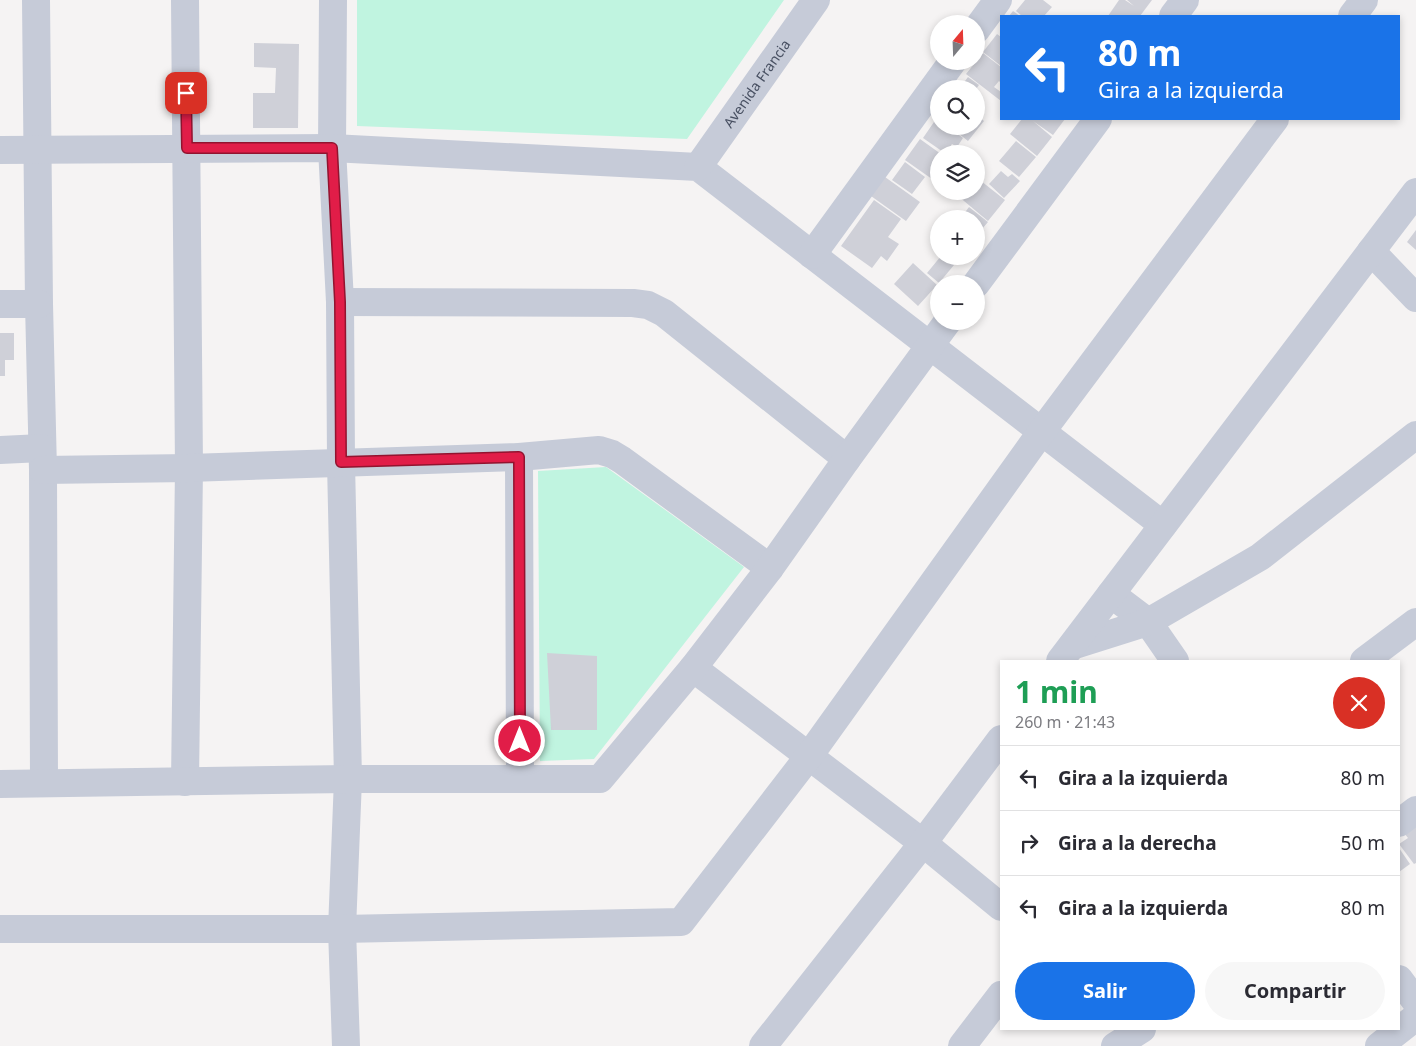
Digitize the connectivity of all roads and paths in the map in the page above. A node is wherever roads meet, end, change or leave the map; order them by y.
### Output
1 (36, 0) edge
2 (185, 0) edge
3 (333, 0) edge
4 (816, 0) edge
5 (998, 0) edge
6 (1186, 0) edge
7 (1364, 0) edge
8 (1175, 15) edge
9 (1353, 15) edge
10 (985, 18) edge
11 (946, 70) edge
12 (1097, 120) edge
13 (1274, 120) edge
14 (187, 148) junction
15 (332, 148) junction
16 (0, 150) edge
17 (37, 150) junction
18 (698, 167) junction
19 (1416, 192) edge
20 (1371, 251) junction
21 (812, 255) junction
22 (983, 275) edge
23 (1416, 298) edge
24 (340, 302) junction
25 (0, 304) edge
26 (39, 304) junction
27 (942, 330) edge
28 (930, 346) junction
29 (1042, 431) junction
30 (1416, 435) edge
31 (0, 450) edge
32 (519, 457) junction
33 (43, 459) junction
34 (847, 459) junction
35 (341, 462) junction
36 (188, 468) junction
37 (1164, 525) junction
38 (770, 568) junction
39 (1111, 594) junction
40 (1148, 622) junction
41 (1416, 622) edge
42 (1066, 654) edge
43 (1174, 660) edge
44 (1365, 660) edge
45 (693, 668) junction
46 (1000, 740) edge
47 (809, 756) junction
48 (348, 779) junction
49 (520, 779) junction
50 (185, 782) junction
51 (44, 783) junction
52 (0, 784) edge
53 (1416, 810) edge
54 (1400, 822) edge
55 (923, 843) junction
56 (1000, 906) edge
57 (0, 929) edge
58 (342, 929) junction
59 (1400, 980) edge
60 (1000, 997) edge
61 (1416, 1002) edge
62 (1416, 1017) edge
63 (1139, 1030) edge
64 (1399, 1030) edge
65 (1400, 1030) edge
66 (346, 1046) edge
67 (763, 1046) edge
68 (962, 1046) edge
69 (1115, 1046) edge
70 (1379, 1046) edge

1 - 17 street
2 - 14 street
3 - 15 street
4 - 18 street, Avenida Francia
5 - 10 street
6 - 8 street
7 - 9 street
11 - 21 street
12 - 22 street
13 - 29 street
14 - 15 street
14 - 17 street
14 - 36 street
15 - 18 street
15 - 24 street
16 - 17 street
17 - 26 street
18 - 21 street
19 - 20 street
20 - 23 street
20 - 37 street
21 - 28 street
24 - 34 street
24 - 35 street
25 - 26 street
26 - 33 street
27 - 28 street
28 - 29 street
28 - 34 street
29 - 37 street
29 - 47 street
30 - 40 street
31 - 33 street
32 - 35 street
32 - 38 street
32 - 49 street
33 - 36 street
33 - 51 street
34 - 38 street
35 - 36 street
35 - 48 street
36 - 50 street
37 - 39 street
38 - 45 street
39 - 40 street
39 - 42 street
40 - 42 street
40 - 43 street
41 - 44 street
45 - 47 street
45 - 49 street
46 - 55 street
47 - 55 street
47 - 58 street
48 - 49 street
48 - 50 street
48 - 58 street
50 - 51 street
51 - 52 street
53 - 54 street
55 - 56 street
55 - 67 street
57 - 58 street
58 - 66 street
59 - 61 street
60 - 68 street
62 - 65 street
63 - 69 street
64 - 70 street

